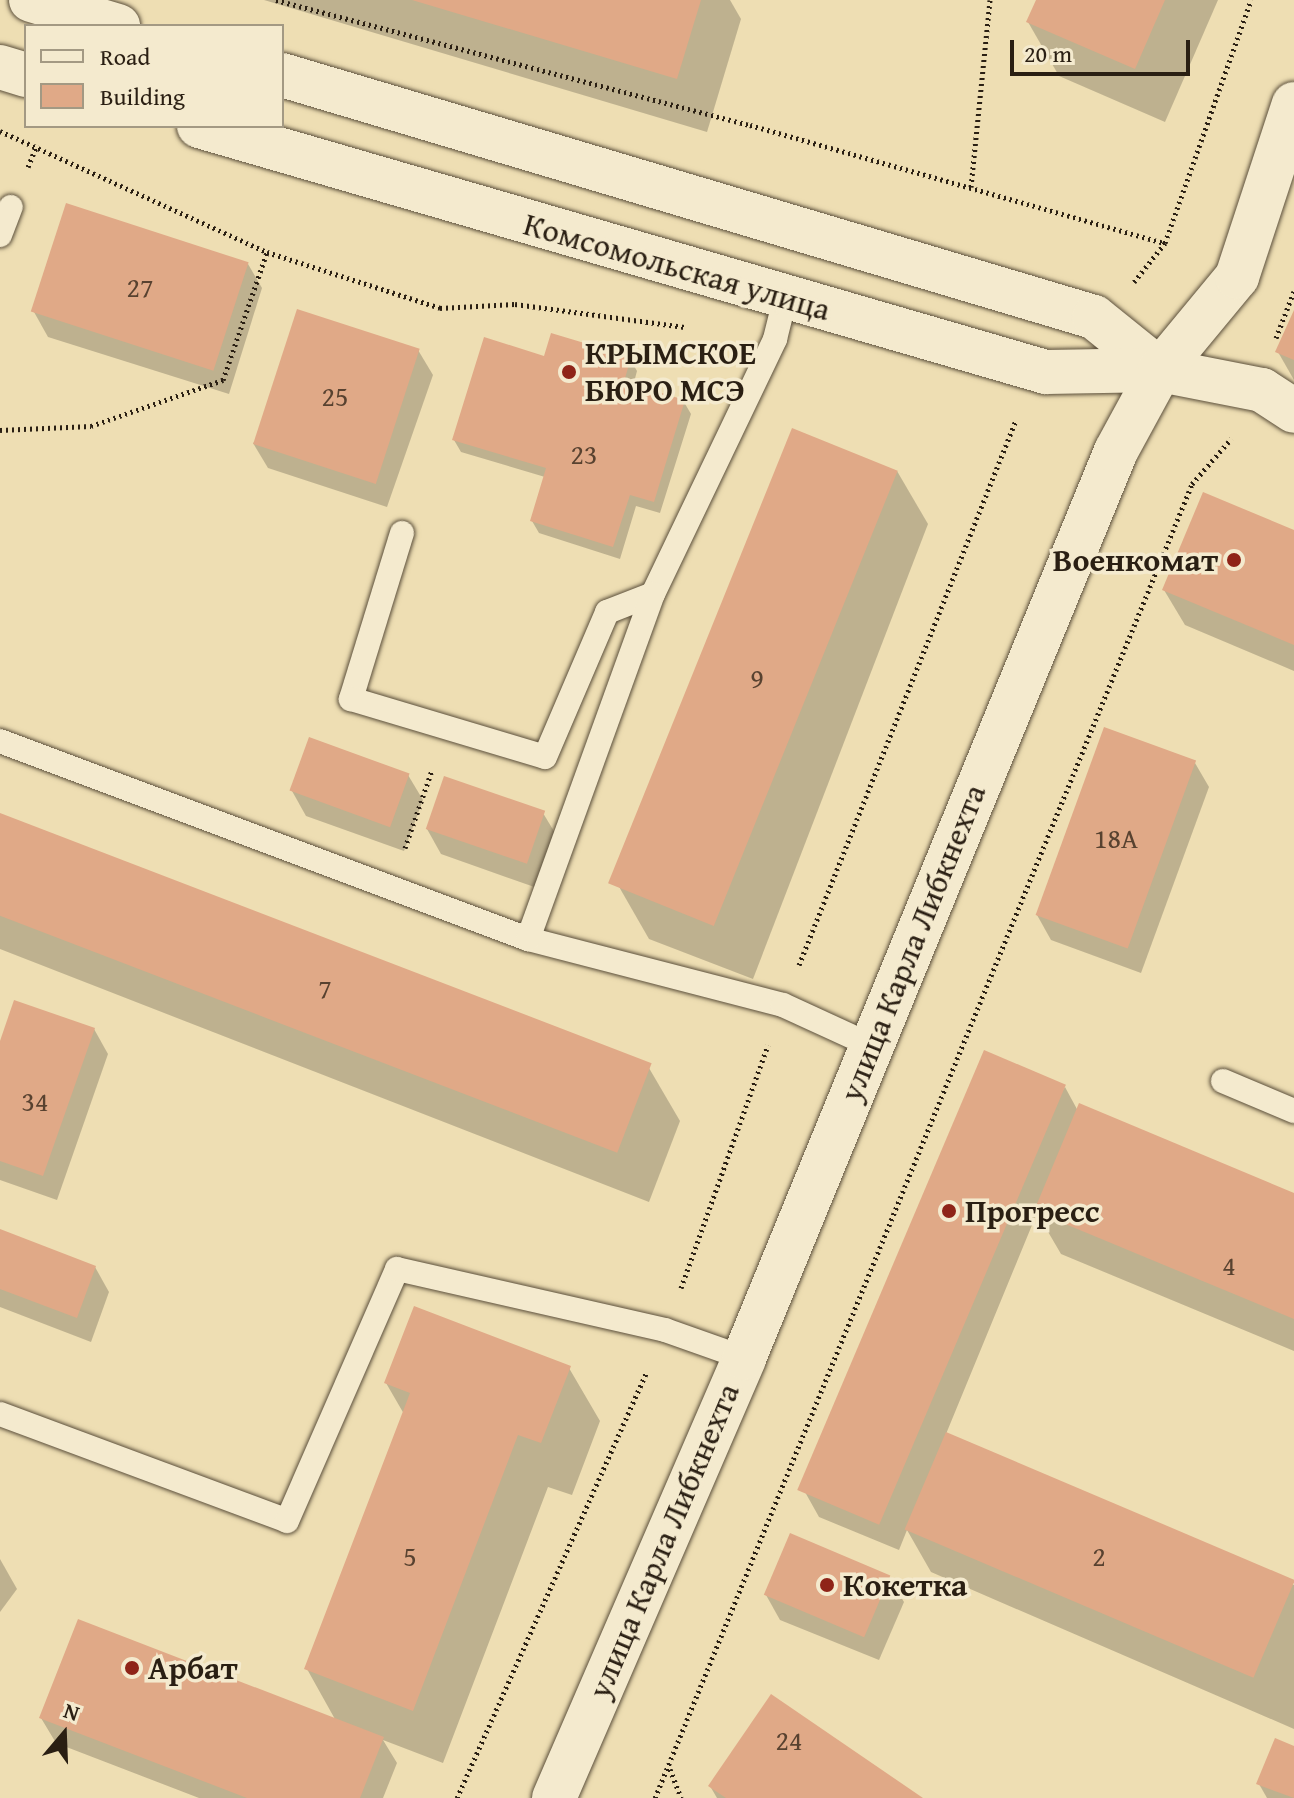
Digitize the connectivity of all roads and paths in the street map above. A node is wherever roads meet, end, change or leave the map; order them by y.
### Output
1 (31, 0) edge
2 (276, 0) edge
3 (990, 0) edge
4 (1251, 0) edge
5 (111, 24) edge
6 (0, 67) edge
7 (24, 74) edge
8 (284, 76) edge
9 (1294, 104) edge
10 (205, 128) edge
11 (0, 131) edge
12 (971, 187) junction
13 (11, 207) dead end
14 (0, 235) edge
15 (1165, 243) junction
16 (267, 252) junction
17 (1294, 291) edge
18 (780, 319) junction
19 (1102, 323) junction
20 (1281, 326) dead end
21 (1160, 370) junction
22 (1021, 408) dead end
23 (1294, 411) edge
24 (0, 430) edge
25 (1233, 436) dead end
26 (402, 533) dead end
27 (653, 594) junction
28 (446, 728) junction
29 (0, 741) edge
30 (391, 890) junction
31 (528, 939) junction
32 (783, 1005) junction
33 (872, 1046) junction
34 (1223, 1081) dead end
35 (1294, 1111) edge
36 (665, 1330) junction
37 (744, 1358) junction
38 (0, 1414) edge
39 (670, 1768) junction
40 (457, 1798) edge
41 (554, 1798) edge
42 (655, 1798) edge
43 (681, 1798) edge

1 - 5 street
2 - 12 path
3 - 12 path
4 - 15 path
6 - 7 street
8 - 19 street, Комсомольская улица
9 - 21 street, улица Карла Либкнехта
10 - 18 street, Комсомольская улица
11 - 16 path
12 - 15 path
13 - 14 lane
15 - 19 path
16 - 18 path
16 - 24 path
17 - 20 path
18 - 21 street, Комсомольская улица
18 - 27 lane
19 - 21 street, Комсомольская улица
21 - 23 street, Комсомольская улица
21 - 33 street, улица Карла Либкнехта
22 - 32 path
25 - 39 path
26 - 28 lane
27 - 28 lane
27 - 31 lane
28 - 30 path
29 - 30 lane
30 - 31 lane
31 - 32 lane
32 - 33 lane
32 - 36 path
33 - 37 street, улица Карла Либкнехта
34 - 35 lane
36 - 37 lane
36 - 38 lane
36 - 40 path
37 - 41 street, улица Карла Либкнехта
39 - 42 path
39 - 43 path

